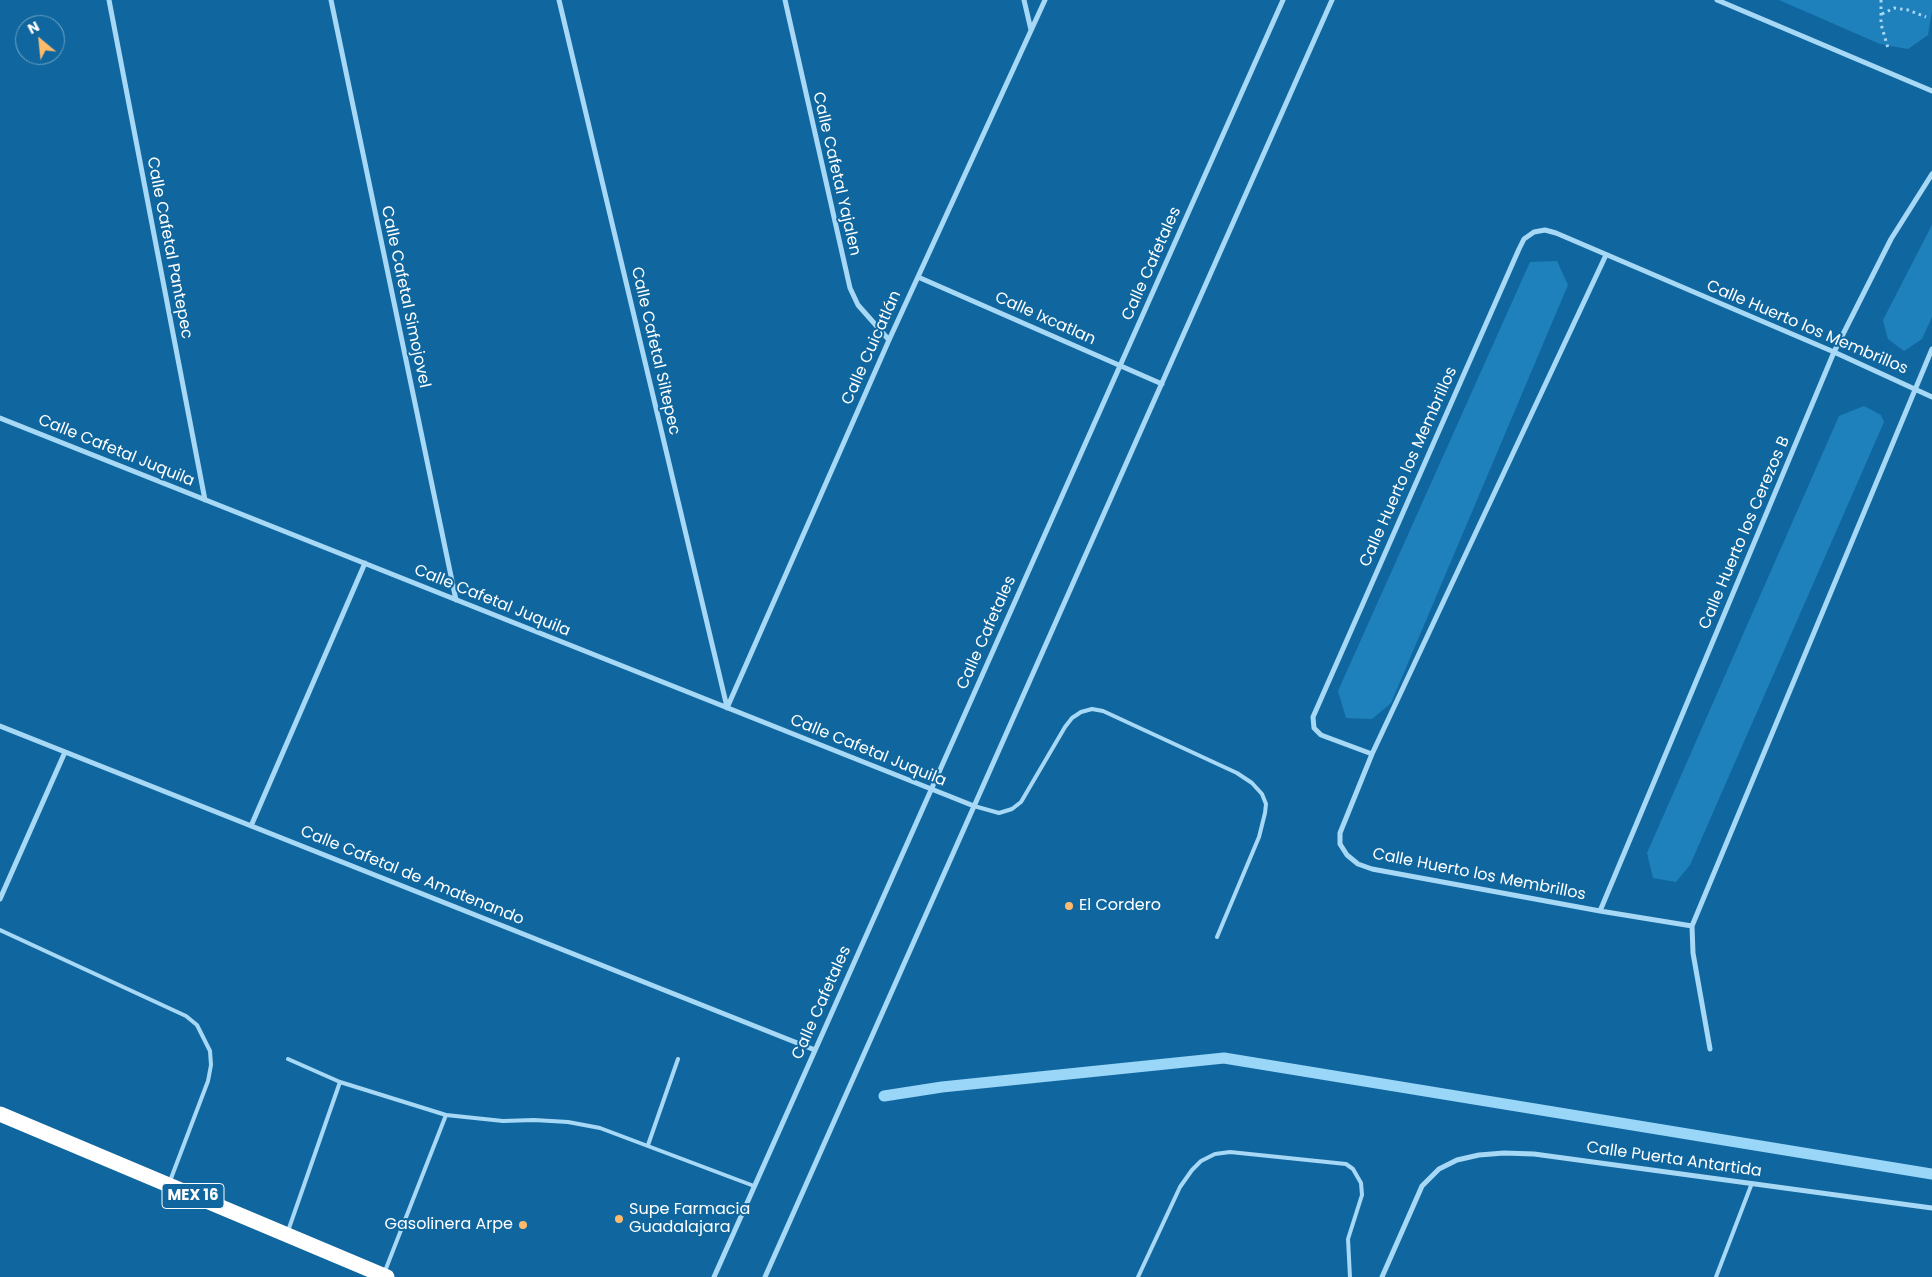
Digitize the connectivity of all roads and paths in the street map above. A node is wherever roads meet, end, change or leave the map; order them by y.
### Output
1 (109, 0) edge
2 (331, 0) edge
3 (559, 0) edge
4 (784, 0) edge
5 (1024, 0) edge
6 (1045, 0) edge
7 (1283, 0) edge
8 (1332, 0) edge
9 (1717, 0) edge
10 (1881, 0) edge
11 (1882, 14) junction
12 (1926, 17) dead end
13 (1031, 30) junction
14 (1889, 51) dead end
15 (1932, 92) edge
16 (1932, 174) edge
17 (1606, 255) junction
18 (918, 277) junction
19 (889, 340) junction
20 (1932, 349) edge
21 (1834, 352) junction
22 (1120, 366) junction
23 (1162, 384) junction
24 (1916, 389) junction
25 (1932, 397) edge
26 (0, 418) edge
27 (206, 500) junction
28 (364, 563) junction
29 (456, 600) junction
30 (727, 708) junction
31 (0, 726) edge
32 (65, 752) junction
33 (1372, 754) junction
34 (931, 789) junction
35 (974, 806) junction
36 (251, 826) junction
37 (0, 899) edge
38 (1600, 911) junction
39 (1692, 926) junction
40 (0, 930) edge
41 (1218, 937) dead end
42 (1710, 1049) dead end
43 (814, 1050) junction
44 (288, 1059) dead end
45 (678, 1059) dead end
46 (340, 1082) junction
47 (0, 1114) edge
48 (446, 1115) junction
49 (648, 1145) junction
50 (1752, 1183) junction
51 (168, 1186) junction
52 (754, 1186) junction
53 (1932, 1208) edge
54 (287, 1234) junction
55 (385, 1276) edge
56 (714, 1277) edge
57 (765, 1277) edge
58 (1138, 1277) edge
59 (1350, 1277) edge
60 (1382, 1277) edge
61 (1716, 1277) edge

1 - 27 street, Calle Cafetal Pantepec
2 - 29 street, Calle Cafetal Simojovel
3 - 30 street, Calle Cafetal Siltepec
4 - 19 street, Calle Cafetal Yajalen
5 - 13 street
6 - 13 street, Calle Cuicatlán
7 - 22 street, Calle Cafetales
8 - 23 street
9 - 15 street
10 - 11 path
11 - 12 path
11 - 14 path
13 - 18 street, Calle Cuicatlán
16 - 21 street, Calle Huerto los Cerezos B
17 - 21 street, Calle Huerto los Membrillos
17 - 33 street, Calle Huerto los Membrillos
17 - 33 street, Calle Huerto los Membrillos
18 - 19 street, Calle Cuicatlán
18 - 22 street, Calle Ixcatlan
19 - 30 street, Calle Cuicatlán
20 - 24 street
21 - 24 street, Calle Huerto los Membrillos
21 - 38 street, Calle Huerto los Cerezos B
22 - 23 street, Calle Ixcatlan
22 - 34 street, Calle Cafetales
23 - 35 street
24 - 25 street, Calle Huerto los Membrillos
24 - 39 street
26 - 27 street, Calle Cafetal Juquila
27 - 28 street, Calle Cafetal Juquila
28 - 29 street, Calle Cafetal Juquila
28 - 36 street
29 - 30 street, Calle Cafetal Juquila
30 - 34 street, Calle Cafetal Juquila
31 - 32 street, Calle Cafetal de Amatenando
32 - 36 street, Calle Cafetal de Amatenando
32 - 37 street
33 - 38 street, Calle Huerto los Membrillos
34 - 35 street, Calle Cafetal Juquila
34 - 43 street, Calle Cafetales
35 - 41 lane
35 - 57 street
36 - 43 street, Calle Cafetal de Amatenando
38 - 39 street, Calle Huerto los Membrillos
39 - 42 street
40 - 51 lane
43 - 52 street, Calle Cafetales
44 - 46 lane
45 - 49 lane
46 - 48 lane
46 - 54 lane
47 - 51 highway, MEX 16
48 - 49 lane
48 - 55 lane
49 - 52 lane
50 - 53 street, Calle Puerta Antartida
50 - 60 street, Calle Puerta Antartida
50 - 61 lane
51 - 54 highway, MEX 16
52 - 56 street, Calle Cafetales
54 - 55 highway, MEX 16
58 - 59 lane

